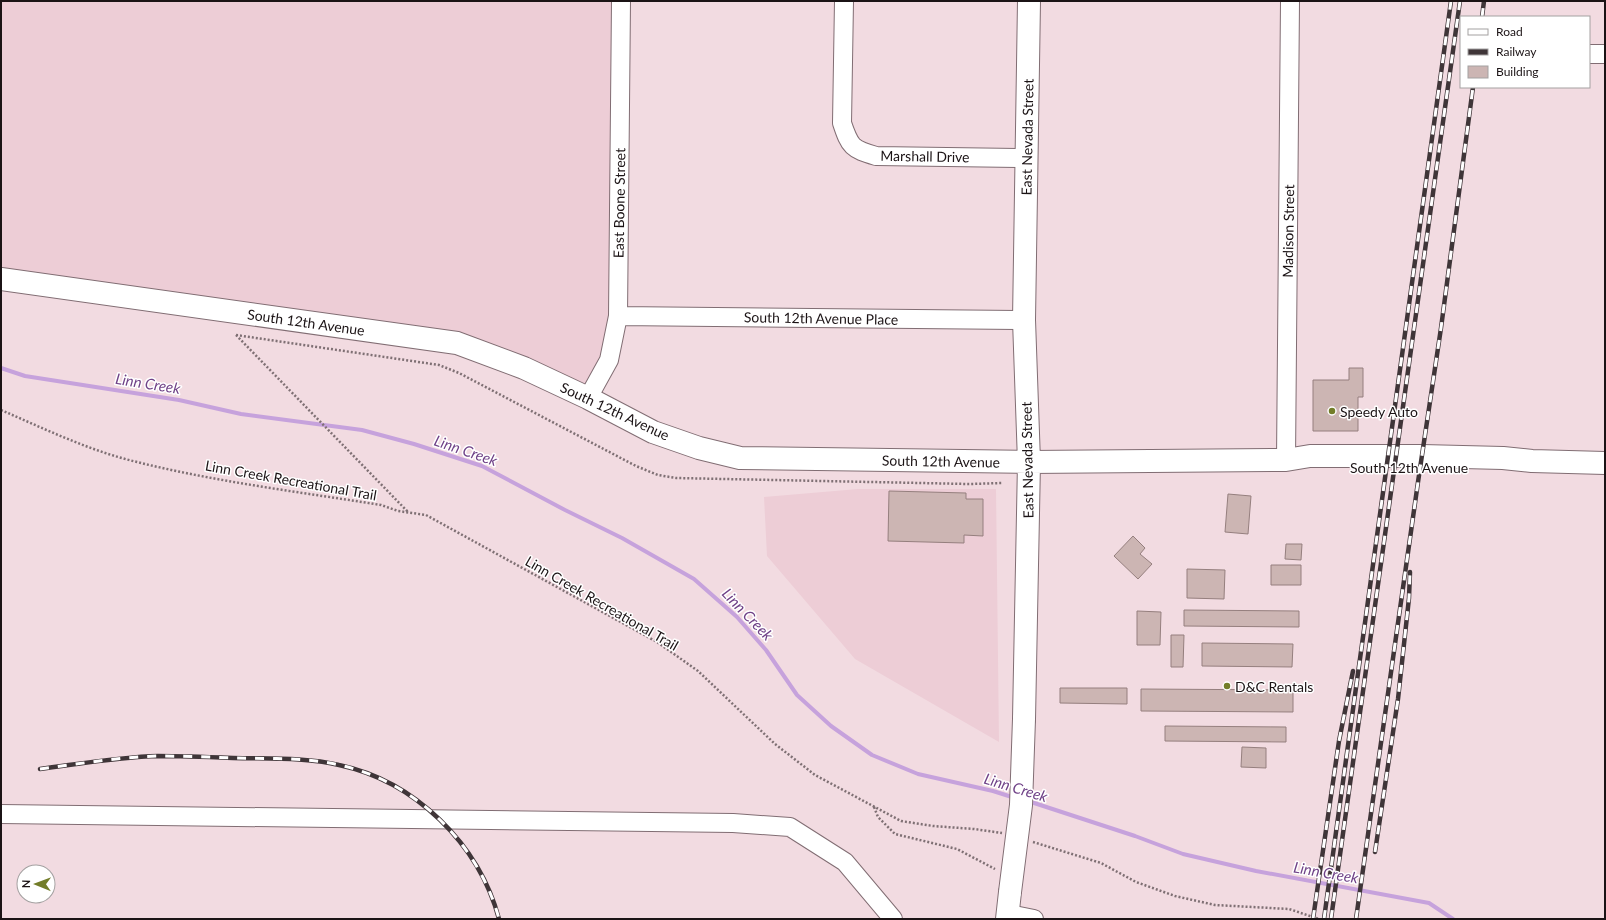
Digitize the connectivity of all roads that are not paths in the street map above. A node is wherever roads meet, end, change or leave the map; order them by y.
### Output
1 (621, 1) edge
2 (844, 1) edge
3 (1029, 1) edge
4 (1290, 1) edge
5 (1590, 54) edge
6 (1605, 54) edge
7 (1027, 158) junction
8 (1, 279) edge
9 (618, 316) junction
10 (1024, 320) junction
11 (588, 398) junction
12 (1286, 460) junction
13 (1029, 462) junction
14 (1605, 462) edge
15 (1, 814) edge
16 (1007, 916) edge
17 (893, 919) edge
18 (1034, 919) edge

1 - 9 street, East Boone Street
2 - 7 street, Marshall Drive
3 - 7 main road, East Nevada Street
4 - 12 street, Madison Street
5 - 6 street
7 - 10 main road, East Nevada Street
8 - 11 main road, South 12th Avenue
9 - 10 street, South 12th Avenue Place
9 - 11 street, East Boone Street
10 - 13 main road, East Nevada Street
11 - 13 main road, South 12th Avenue
12 - 13 main road, South 12th Avenue
12 - 14 main road, South 12th Avenue
13 - 16 main road, East Nevada Street, bridge
15 - 17 street
16 - 18 street

